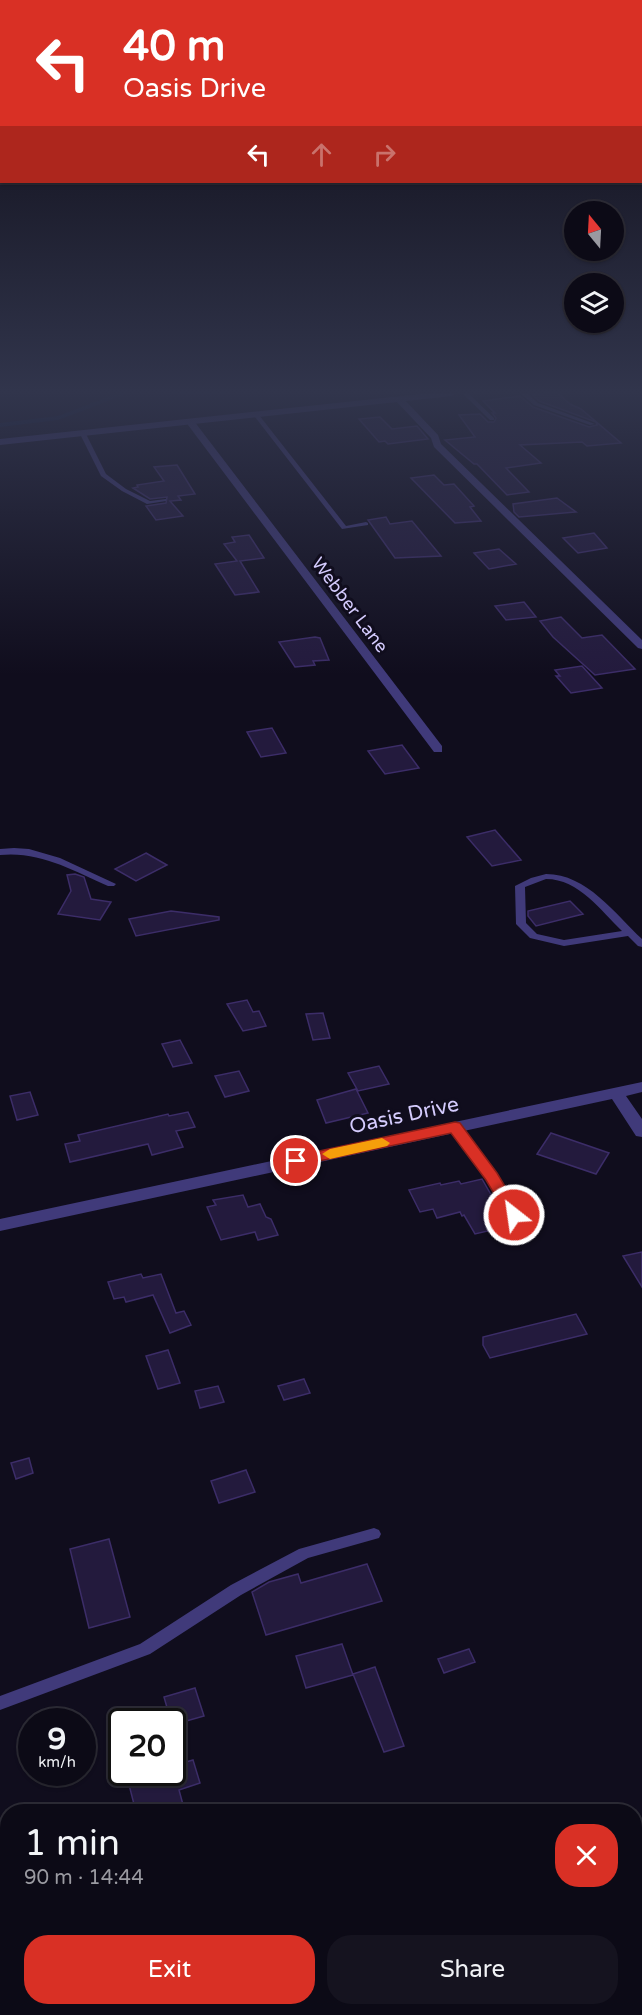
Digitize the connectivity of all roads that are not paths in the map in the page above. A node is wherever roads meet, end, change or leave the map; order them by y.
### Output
1 (120, 487) edge
2 (239, 487) edge
3 (312, 487) edge
4 (480, 487) edge
5 (164, 500) dead end
6 (366, 524) dead end
7 (642, 646) edge
8 (438, 750) dead end
9 (0, 852) edge
10 (111, 884) dead end
11 (630, 933) junction
12 (642, 944) edge
13 (642, 1087) edge
14 (616, 1092) junction
15 (455, 1127) junction
16 (642, 1132) edge
17 (0, 1225) edge
18 (525, 1234) dead end
19 (374, 1534) dead end
20 (0, 1703) edge

1 - 5 lane
2 - 8 street, Webber Lane
3 - 6 lane
4 - 7 street
9 - 10 lane
11 - 11 lane
11 - 12 lane
13 - 14 street, Oasis Drive
14 - 15 street, Oasis Drive
14 - 16 street
15 - 17 street, Oasis Drive
15 - 18 lane
19 - 20 lane

